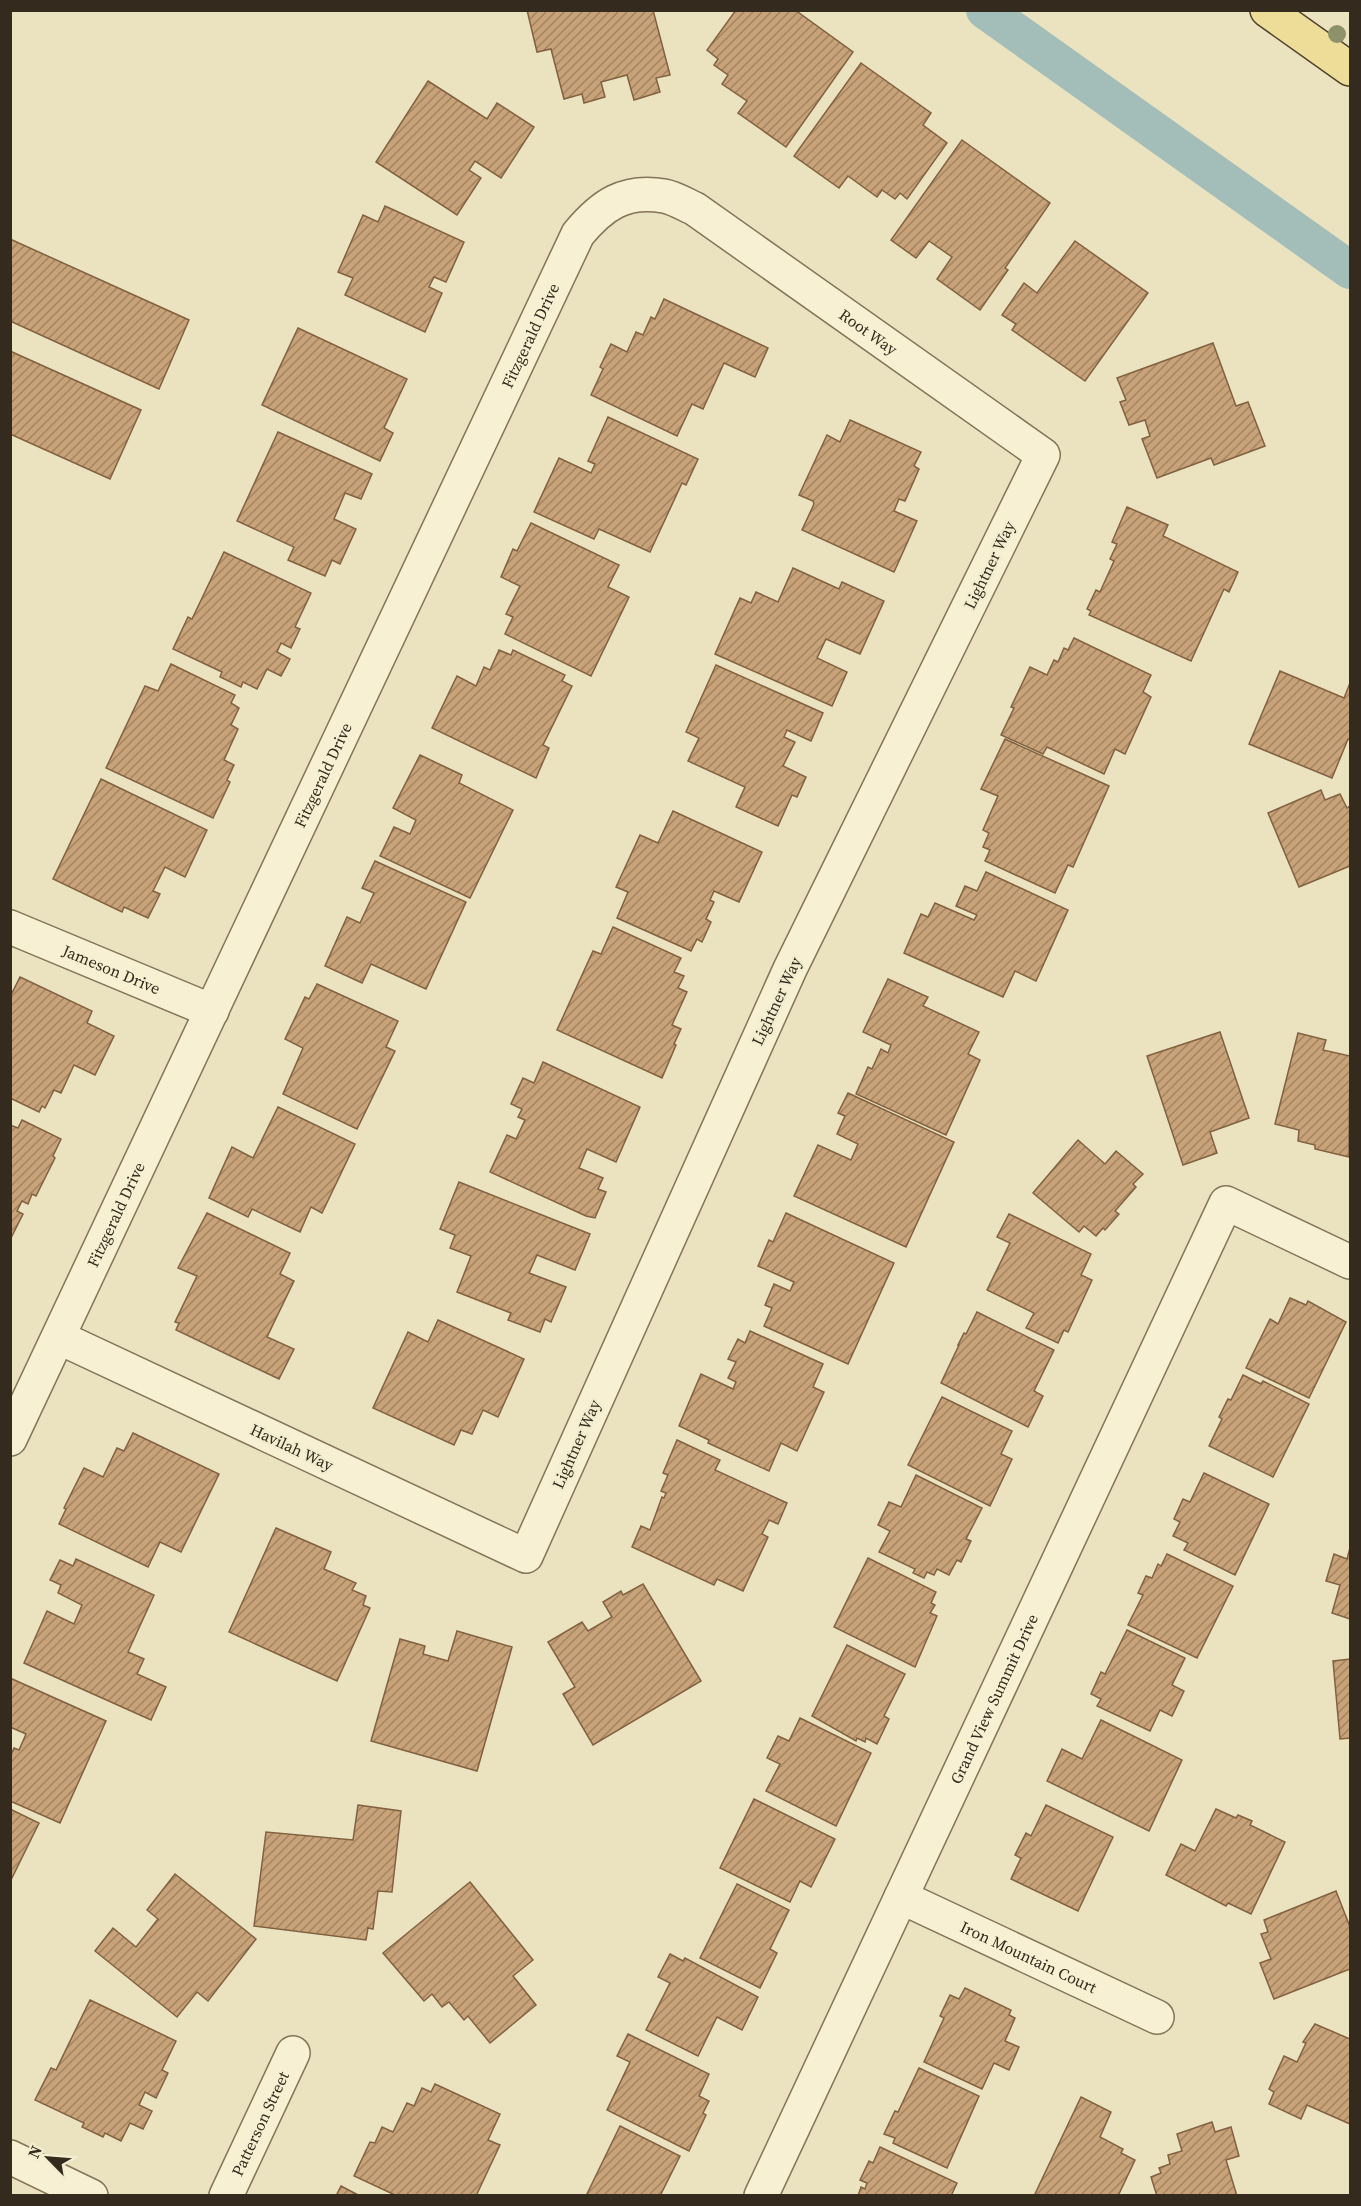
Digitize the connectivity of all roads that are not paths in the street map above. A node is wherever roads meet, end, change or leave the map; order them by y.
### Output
1 (1267, 10) edge
2 (1350, 69) edge
3 (695, 209) joint
4 (1043, 455) joint
5 (10, 927) edge
6 (212, 1011) junction
7 (1350, 1262) edge
8 (58, 1337) junction
9 (10, 1439) edge
10 (526, 1556) joint
11 (901, 1897) junction
12 (1157, 2017) dead end
13 (293, 2053) dead end
14 (10, 2157) edge
15 (91, 2196) edge
16 (226, 2196) edge
17 (761, 2196) edge

1 - 2 main road
3 - 4 street, Root Way
3 - 6 street, Fitzgerald Drive
4 - 10 street, Lightner Way
5 - 6 street, Jameson Drive
6 - 8 street, Fitzgerald Drive
7 - 11 street, Grand View Summit Drive
8 - 9 street, Fitzgerald Drive
8 - 10 street, Havilah Way
11 - 12 street, Iron Mountain Court
11 - 17 street, Grand View Summit Drive
13 - 16 street, Patterson Street
14 - 15 street

